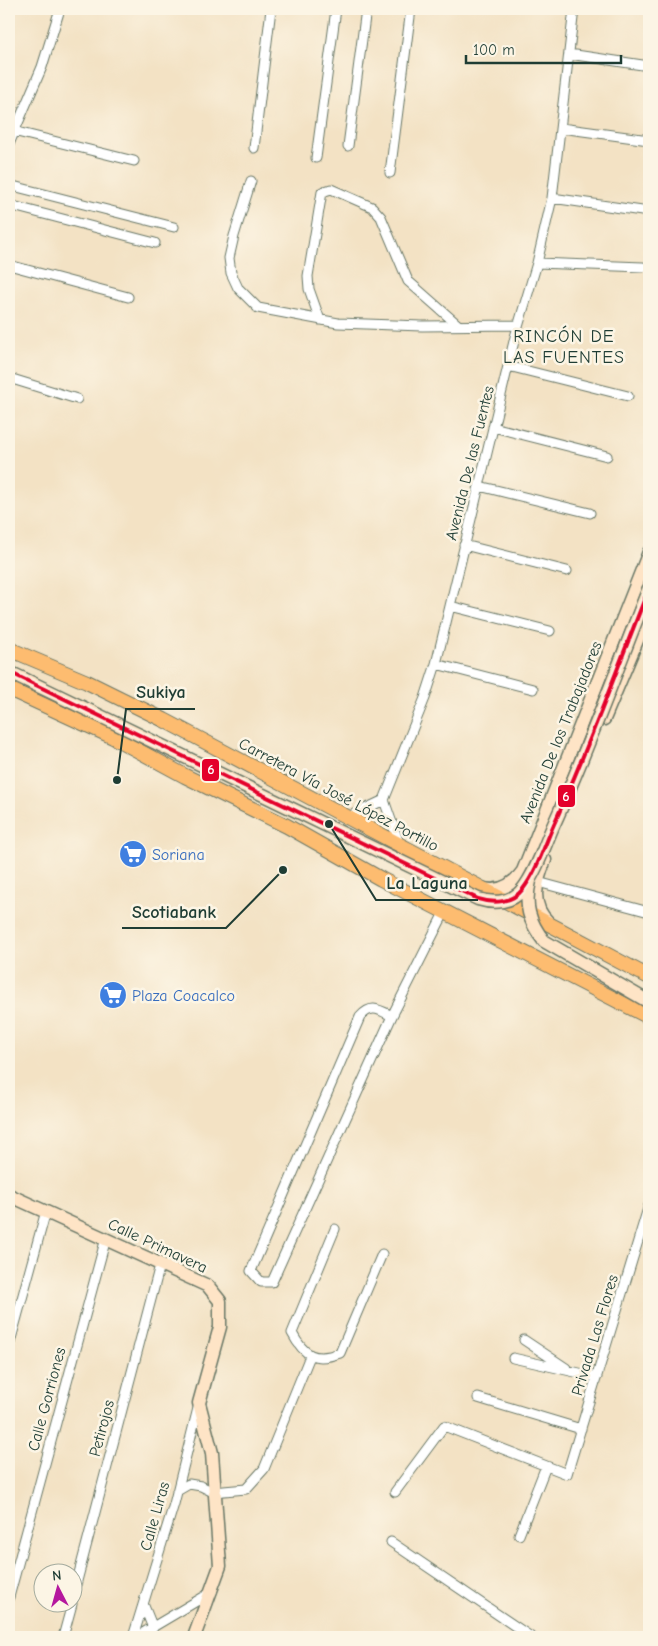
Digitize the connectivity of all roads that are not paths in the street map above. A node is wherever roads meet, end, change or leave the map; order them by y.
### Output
1 (10, 9) edge
2 (60, 9) edge
3 (271, 9) edge
4 (336, 9) edge
5 (366, 9) edge
6 (410, 9) edge
7 (574, 9) edge
8 (9, 14) edge
9 (569, 54) junction
10 (649, 66) edge
11 (560, 128) junction
12 (13, 131) junction
13 (649, 140) edge
14 (9, 144) edge
15 (348, 146) dead end
16 (254, 148) dead end
17 (316, 158) dead end
18 (134, 161) dead end
19 (390, 173) dead end
20 (251, 182) dead end
21 (9, 185) edge
22 (552, 198) junction
23 (9, 205) edge
24 (649, 212) edge
25 (174, 227) dead end
26 (155, 243) dead end
27 (537, 263) junction
28 (9, 265) edge
29 (644, 267) dead end
30 (128, 297) dead end
31 (320, 320) junction
32 (458, 325) junction
33 (518, 325) junction
34 (508, 366) junction
35 (9, 378) edge
36 (628, 396) dead end
37 (77, 399) dead end
38 (493, 427) junction
39 (608, 456) dead end
40 (479, 486) junction
41 (590, 513) dead end
42 (464, 545) junction
43 (649, 552) edge
44 (649, 564) edge
45 (567, 571) dead end
46 (646, 585) edge
47 (450, 606) junction
48 (649, 612) edge
49 (550, 631) dead end
50 (9, 649) edge
51 (436, 664) junction
52 (9, 672) edge
53 (9, 689) edge
54 (533, 689) dead end
55 (384, 800) junction
56 (346, 818) junction
57 (401, 847) junction
58 (519, 876) junction
59 (537, 882) junction
60 (473, 885) junction
61 (444, 911) junction
62 (649, 912) edge
63 (553, 927) junction
64 (649, 976) edge
65 (649, 1002) edge
66 (392, 1016) junction
67 (649, 1017) edge
68 (9, 1194) edge
69 (649, 1205) edge
70 (46, 1211) junction
71 (335, 1229) dead end
72 (106, 1238) junction
73 (382, 1254) dead end
74 (160, 1265) junction
75 (524, 1340) dead end
76 (9, 1346) edge
77 (310, 1356) junction
78 (513, 1358) dead end
79 (566, 1368) junction
80 (597, 1377) junction
81 (478, 1398) dead end
82 (199, 1403) junction
83 (581, 1429) junction
84 (546, 1466) junction
85 (177, 1491) junction
86 (213, 1492) junction
87 (395, 1492) dead end
88 (519, 1535) dead end
89 (391, 1542) dead end
90 (82, 1564) edge
91 (212, 1592) junction
92 (9, 1596) edge
93 (144, 1606) junction
94 (69, 1614) edge
95 (153, 1628) junction
96 (63, 1637) edge
97 (135, 1637) edge
98 (194, 1637) edge
99 (531, 1637) edge

1 - 8 street
2 - 12 street
3 - 16 street
4 - 17 street
5 - 15 street
6 - 19 street
7 - 9 street, Avenida De las Fuentes
9 - 10 street
9 - 11 street, Avenida De las Fuentes
11 - 13 street
11 - 22 street, Avenida De las Fuentes
12 - 14 street
12 - 18 street
20 - 31 street
21 - 25 street
22 - 24 street
22 - 27 street, Avenida De las Fuentes
23 - 26 street
27 - 29 street
27 - 33 street, Avenida De las Fuentes
28 - 30 street
31 - 32 street
31 - 32 street
32 - 33 street
33 - 34 street, Avenida De las Fuentes
34 - 36 street
34 - 38 street, Avenida De las Fuentes
35 - 37 street
38 - 39 street
38 - 40 street, Avenida De las Fuentes
40 - 41 street
40 - 42 street, Avenida De las Fuentes
42 - 45 street
42 - 47 street, Avenida De las Fuentes
43 - 58 main road, Avenida De los Trabajadores
44 - 46 main road
46 - 52 main road, bridge
46 - 65 main road, bridge
47 - 49 street
47 - 51 street, Avenida De las Fuentes
48 - 59 main road
50 - 56 main road, Carretera Vía José López Portillo
51 - 54 street
51 - 55 street, Avenida De las Fuentes
53 - 61 main road
55 - 56 street
55 - 57 street
56 - 57 main road, Carretera Vía José López Portillo
57 - 60 main road, Carretera Vía José López Portillo
58 - 59 street
58 - 60 main road
59 - 62 street
59 - 63 main road
60 - 63 main road, Carretera Vía José López Portillo
61 - 66 street
61 - 67 main road
63 - 64 main road, Carretera Vía José López Portillo
66 - 66 street
68 - 70 main road, Calle Primavera
69 - 80 street, Privada Las Flores
70 - 72 main road, Calle Primavera
70 - 76 street
71 - 77 street
72 - 74 main road, Calle Primavera
72 - 92 street, Calle Gorriones
73 - 77 street
74 - 82 main road, Calle Primavera
74 - 90 street, Petirojos
75 - 79 street
77 - 86 street
78 - 79 street
79 - 80 street
80 - 83 street, Privada Las Flores
81 - 83 street
82 - 85 street, Calle Liras
82 - 86 main road
83 - 84 street, Privada Las Flores
84 - 87 street
84 - 88 street
85 - 86 street
85 - 93 street, Calle Liras
86 - 91 main road
89 - 99 street
91 - 95 street
91 - 98 main road
93 - 95 street
93 - 97 street, Calle Liras
94 - 96 street, Petirojos
95 - 97 street

